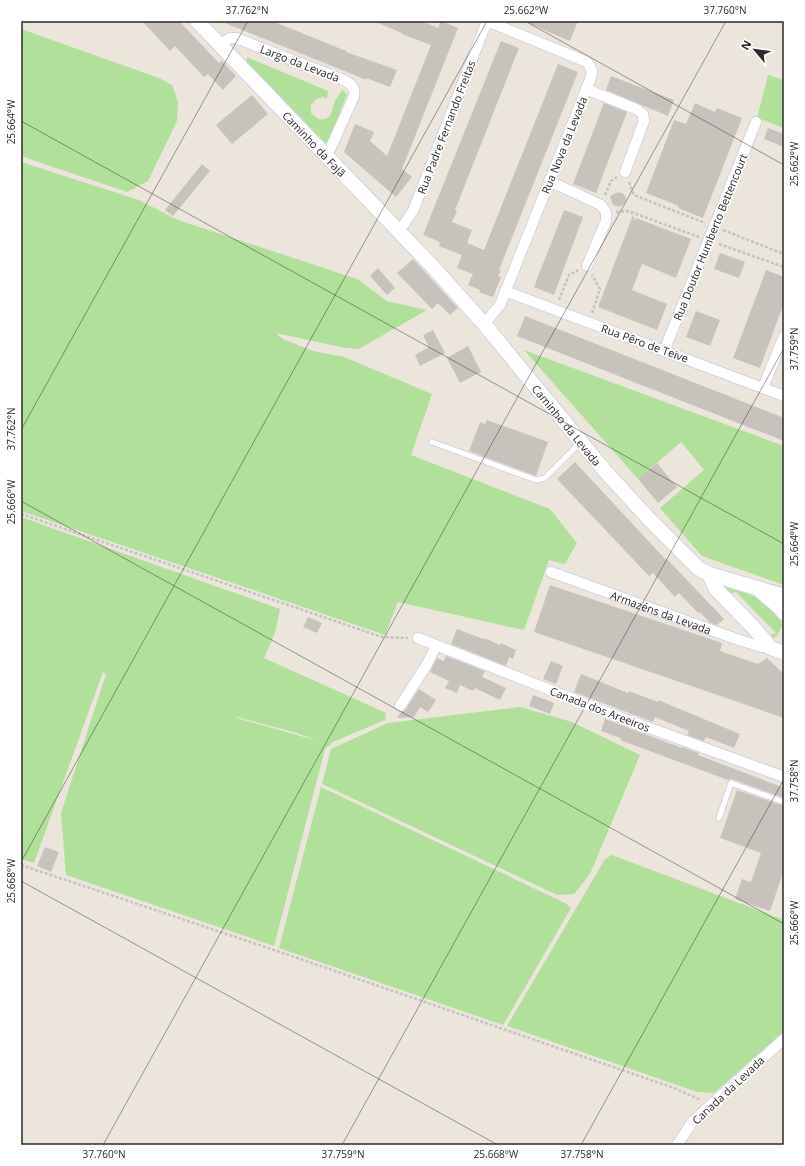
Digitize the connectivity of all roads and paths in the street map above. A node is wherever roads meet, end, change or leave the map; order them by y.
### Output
1 (198, 21) edge
2 (487, 21) edge
3 (220, 45) junction
4 (586, 89) junction
5 (756, 122) dead end
6 (327, 156) junction
7 (625, 172) junction
8 (549, 181) junction
9 (603, 209) junction
10 (714, 226) junction
11 (399, 231) junction
12 (708, 240) junction
13 (784, 254) edge
14 (586, 266) junction
15 (433, 267) joint
16 (784, 267) edge
17 (505, 291) junction
18 (555, 310) junction
19 (588, 322) junction
20 (484, 324) junction
21 (784, 336) edge
22 (664, 351) junction
23 (763, 388) junction
24 (784, 396) edge
25 (432, 442) dead end
26 (581, 442) junction
27 (21, 514) edge
28 (551, 572) dead end
29 (709, 574) junction
30 (752, 586) junction
31 (784, 596) edge
32 (784, 613) edge
33 (418, 638) joint
34 (784, 641) edge
35 (436, 646) junction
36 (771, 648) junction
37 (784, 653) edge
38 (400, 706) dead end
39 (784, 777) edge
40 (784, 802) edge
41 (719, 818) dead end
42 (21, 865) edge
43 (784, 1039) edge
44 (711, 1105) junction
45 (677, 1145) edge

1 - 3 street, Caminho da Fajã
2 - 4 street, Rua Nova da Levada
2 - 11 street, Rua Padre Fernando Freitas
3 - 6 street, Caminho da Fajã
3 - 6 street, Largo da Levada
4 - 7 street
4 - 8 street, Rua Nova da Levada
5 - 10 street, Rua Doutor Humberto Bettencourt
6 - 11 street, Caminho da Fajã
7 - 9 path
7 - 10 path
8 - 9 street
8 - 17 street, Rua Nova da Levada
9 - 12 path
9 - 14 street
10 - 12 street, Rua Doutor Humberto Bettencourt
10 - 13 path
11 - 15 street, Caminho da Fajã
12 - 16 path
12 - 22 street, Rua Doutor Humberto Bettencourt
14 - 18 path
14 - 19 path
15 - 20 street, Caminho da Levada
17 - 18 street, Rua Pêro de Teive
17 - 20 street, Rua Nova da Levada
18 - 19 street, Rua Pêro de Teive
19 - 22 street, Rua Pêro de Teive
20 - 26 street, Caminho da Levada
21 - 23 street
22 - 23 street, Rua Pêro de Teive
23 - 24 street, Rua Pêro de Teive
25 - 26 lane
26 - 29 street, Caminho da Levada
27 - 33 path
28 - 36 street, Armazéns da Levada
29 - 30 street, Caminho da Levada
29 - 36 street, Caminho da Levada
30 - 31 street, Caminho da Levada
30 - 32 street, Caminho da Levada
33 - 35 street, Canada dos Areeiros
34 - 36 street
35 - 38 street
35 - 39 street, Canada dos Areeiros
36 - 37 street, Armazéns da Levada
40 - 41 lane
42 - 44 path
43 - 44 street, Canada da Levada
44 - 45 street, Canada da Levada

